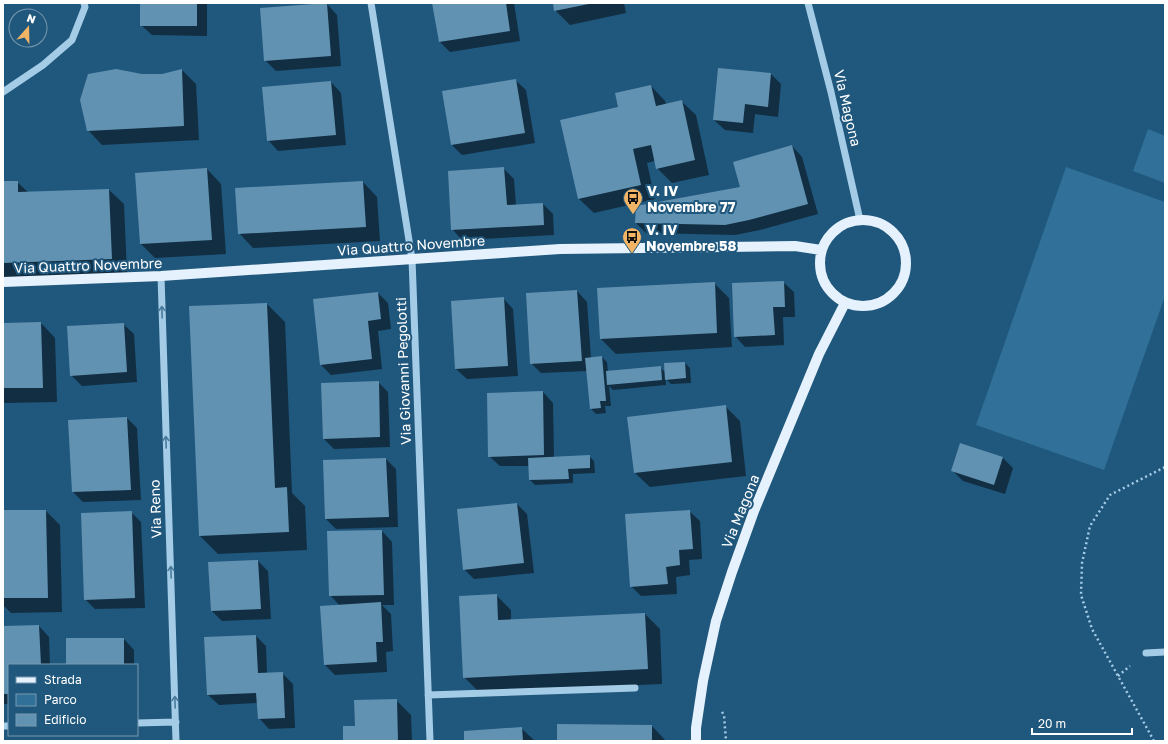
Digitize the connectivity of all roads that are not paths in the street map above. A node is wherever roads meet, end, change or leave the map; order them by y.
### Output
1 (84, 3) edge
2 (372, 3) edge
3 (808, 3) edge
4 (3, 92) edge
5 (860, 220) junction
6 (821, 250) junction
7 (412, 259) junction
8 (161, 276) junction
9 (3, 282) edge
10 (845, 303) junction
11 (1165, 652) edge
12 (1146, 653) dead end
13 (635, 688) dead end
14 (428, 695) junction
15 (176, 722) junction
16 (138, 723) edge
17 (176, 741) edge
18 (430, 741) edge
19 (696, 741) edge

1 - 4 street
2 - 7 street, Via Giovanni Pegolotti
3 - 5 street, Via Magona
5 - 6 main road
5 - 10 main road
6 - 7 main road, Via Quattro Novembre
6 - 10 main road
7 - 8 main road, Via Quattro Novembre
7 - 14 street, Via Giovanni Pegolotti
8 - 9 main road, Via Quattro Novembre
15 -> 8 street, Via Reno
10 - 19 main road, Via Magona
11 - 12 street
13 - 14 street
14 - 18 street, Via Giovanni Pegolotti
15 - 16 street
15 - 17 street, Via Reno

